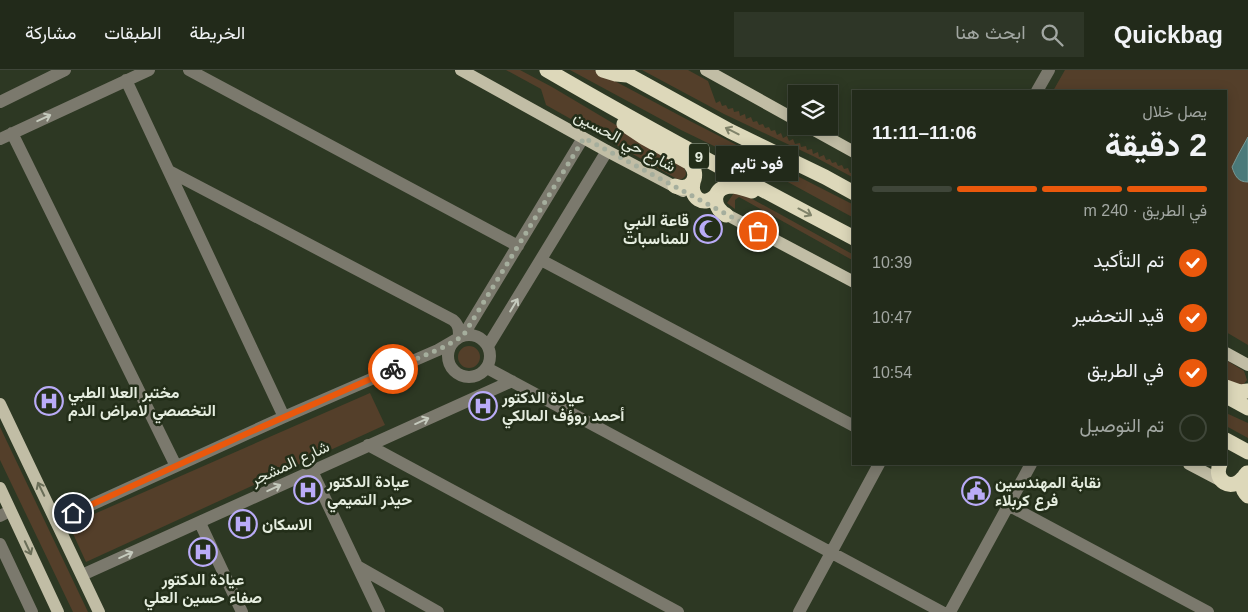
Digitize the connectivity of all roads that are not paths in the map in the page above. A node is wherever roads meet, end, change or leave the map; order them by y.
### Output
1 (66, 70) edge
2 (149, 70) edge
3 (189, 70) edge
4 (461, 70) edge
5 (547, 70) edge
6 (603, 70) edge
7 (706, 70) edge
8 (1049, 70) edge
9 (623, 72) edge
10 (126, 80) junction
11 (1038, 90) edge
12 (0, 102) edge
13 (606, 104) junction
14 (788, 116) edge
15 (823, 135) edge
16 (6, 136) edge
17 (584, 138) junction
18 (852, 151) edge
19 (607, 152) junction
20 (169, 171) junction
21 (825, 177) junction
22 (694, 179) junction
23 (852, 184) edge
24 (675, 186) junction
25 (852, 191) edge
26 (717, 194) junction
27 (698, 199) junction
28 (781, 199) junction
29 (726, 215) junction
30 (852, 237) edge
31 (518, 246) junction
32 (541, 260) junction
33 (852, 281) edge
34 (460, 337) junction
35 (488, 346) junction
36 (1227, 354) edge
37 (1248, 365) edge
38 (486, 369) junction
39 (512, 381) junction
40 (1227, 387) edge
41 (1248, 392) edge
42 (1227, 397) edge
43 (0, 404) edge
44 (460, 405) junction
45 (1248, 408) edge
46 (284, 417) junction
47 (852, 425) edge
48 (1227, 441) edge
49 (368, 445) junction
50 (1248, 452) edge
51 (879, 465) edge
52 (1030, 465) edge
53 (1191, 465) edge
54 (1219, 465) edge
55 (1220, 465) edge
56 (176, 466) junction
57 (312, 471) junction
58 (1204, 471) junction
59 (1246, 475) edge
60 (1224, 483) junction
61 (0, 488) edge
62 (1248, 496) edge
63 (1008, 505) junction
64 (5, 513) edge
65 (56, 521) junction
66 (200, 523) junction
67 (0, 544) edge
68 (831, 553) junction
69 (357, 566) junction
70 (82, 575) junction
71 (32, 612) edge
72 (58, 612) edge
73 (99, 612) edge
74 (242, 612) edge
75 (379, 612) edge
76 (438, 612) edge
77 (678, 612) edge
78 (799, 612) edge
79 (942, 612) edge
80 (950, 612) edge
81 (1208, 612) edge

1 - 12 street
2 - 10 street
3 - 31 street
4 - 17 main road, شارع حي الحسين
5 - 13 highway, 9
6 - 9 highway
7 - 14 main road
8 - 11 street
21 -> 9 highway, 9
16 -> 10 street
10 - 20 street
13 - 22 highway
13 - 28 highway, 9
15 - 18 main road
16 - 56 street
17 - 19 main road, شارع حي الحسين
17 - 31 street
19 - 24 main road, شارع حي الحسين
19 - 32 street
20 - 34 street
20 - 46 street
21 - 23 highway
21 - 25 highway, 9
22 - 24 highway
22 - 27 highway
24 - 27 main road, شارع حي الحسين
26 - 27 highway
26 - 28 highway
26 - 29 highway
27 - 29 main road, شارع حي الحسين
28 -> 30 highway, 9
29 - 33 main road, شارع حي الحسين
31 - 34 street
35 -> 32 street
32 - 47 street
34 - 35 street
34 - 38 street
34 - 46 street
35 - 38 street
36 - 37 main road
38 - 39 street
38 - 44 street
39 - 44 street, شارع المشجر
39 - 68 street
40 - 41 highway
42 - 45 highway
65 -> 43 main road
49 -> 44 street, شارع المشجر
46 - 56 street
48 - 50 highway
49 - 57 street, شارع المشجر
49 - 77 street
51 - 68 street
52 - 63 street
53 - 58 main road
54 - 58 highway
55 - 60 highway
56 - 65 street
66 -> 57 street, شارع المشجر
57 - 69 street
58 - 60 main road
59 - 60 highway
59 - 62 highway
60 - 62 main road
61 - 64 main road
63 - 80 street
63 - 81 street
64 -> 72 main road
65 - 70 main road
70 -> 66 street, شارع المشجر
66 - 74 street
67 - 71 street
68 - 78 street
68 - 79 street
69 - 75 street
69 - 76 street
70 - 73 main road

